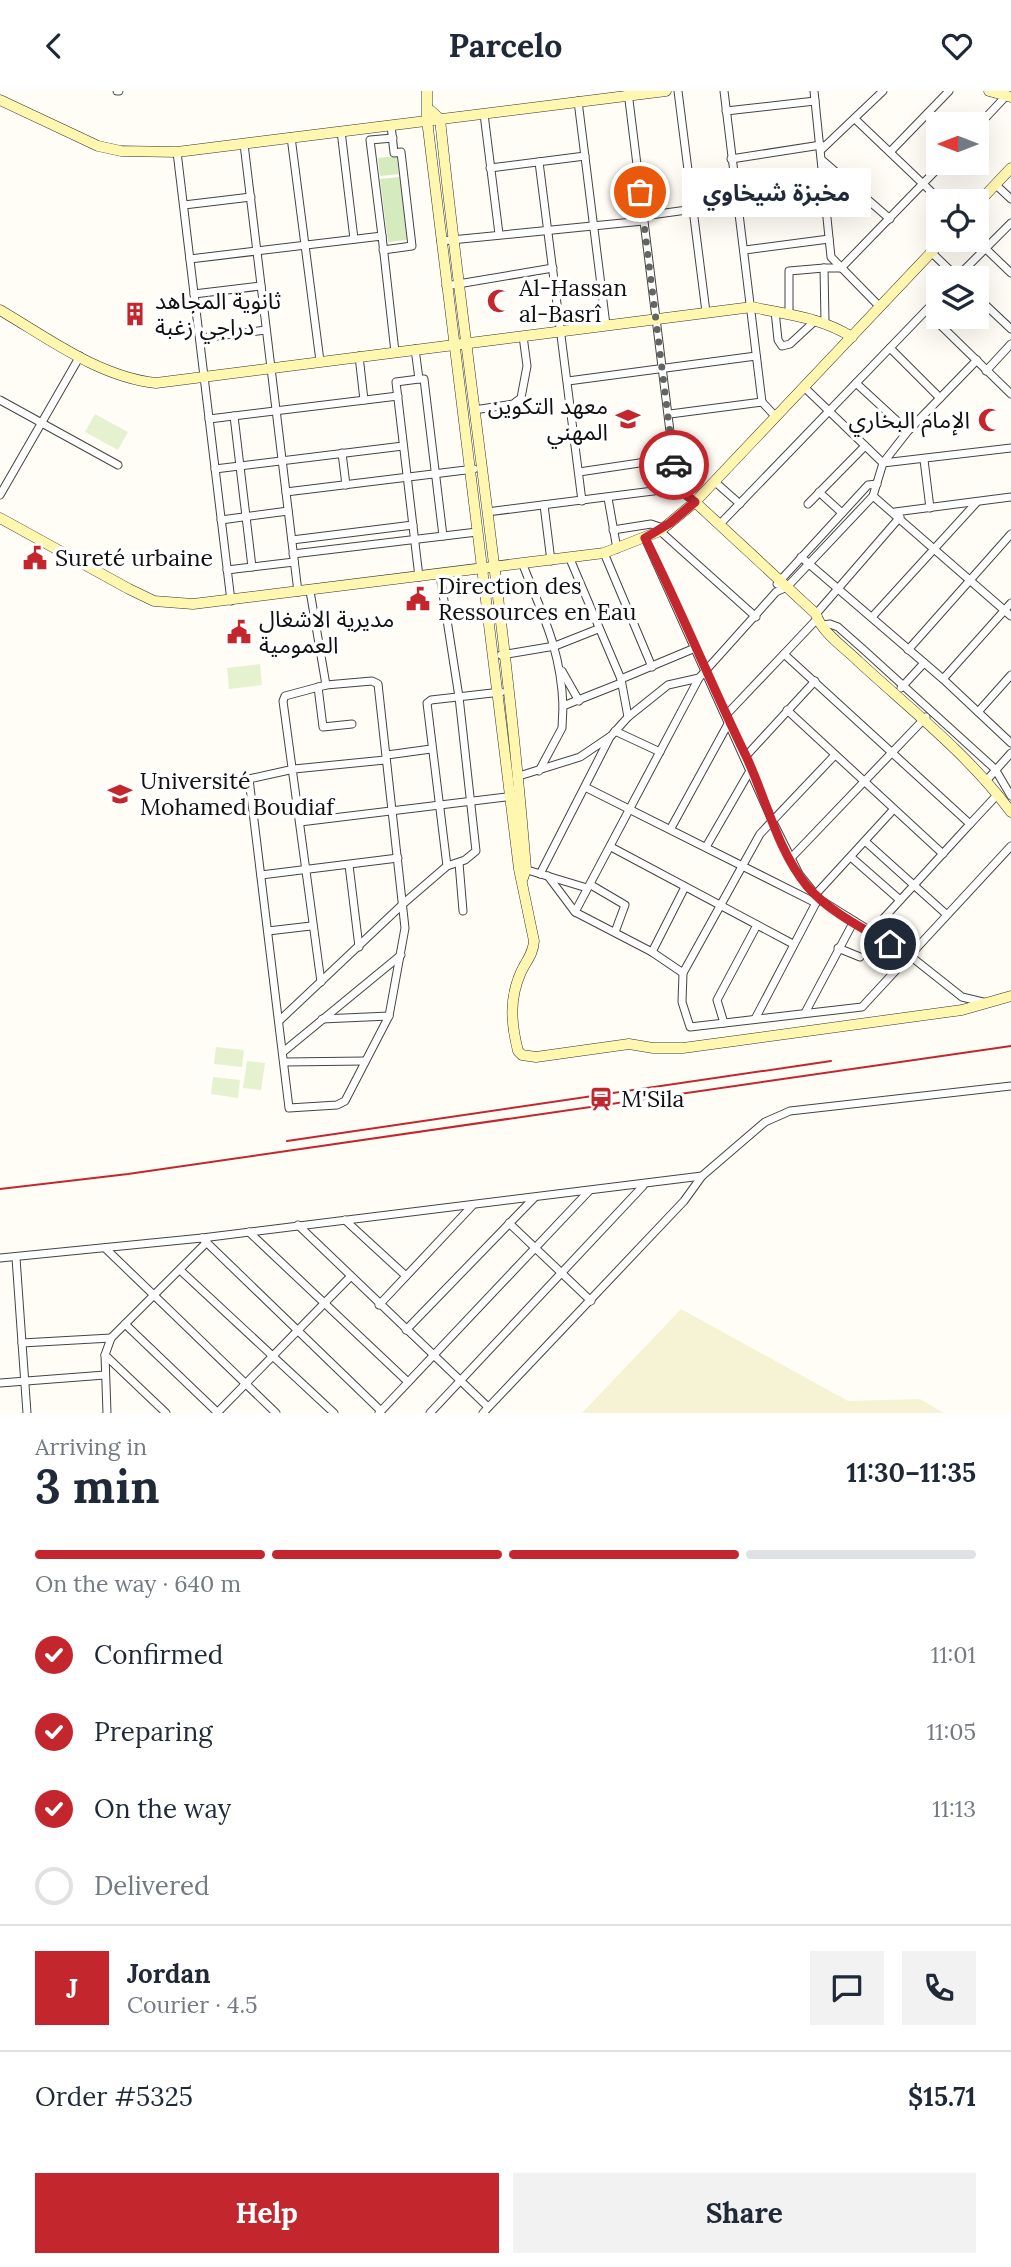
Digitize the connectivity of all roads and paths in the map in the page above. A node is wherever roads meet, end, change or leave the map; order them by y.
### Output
1 (427, 91) edge
2 (666, 91) edge
3 (678, 91) edge
4 (724, 91) edge
5 (814, 91) edge
6 (883, 91) edge
7 (949, 91) edge
8 (989, 91) edge
9 (628, 93) edge
10 (1009, 96) edge
11 (0, 100) edge
12 (578, 101) junction
13 (815, 101) junction
14 (726, 111) junction
15 (484, 114) junction
16 (428, 115) junction
17 (989, 115) edge
18 (440, 119) junction
19 (855, 119) junction
20 (391, 125) junction
21 (377, 126) junction
22 (341, 131) junction
23 (291, 137) junction
24 (393, 138) junction
25 (378, 139) junction
26 (244, 144) junction
27 (821, 147) junction
28 (177, 152) junction
29 (890, 152) junction
30 (585, 156) junction
31 (731, 159) junction
32 (823, 161) junction
33 (539, 162) junction
34 (490, 168) junction
35 (1011, 168) edge
36 (932, 175) edge
37 (923, 184) junction
38 (996, 185) junction
39 (928, 189) edge
40 (826, 191) junction
41 (989, 192) edge
42 (251, 197) junction
43 (1011, 199) edge
44 (737, 203) junction
45 (184, 205) junction
46 (692, 209) junction
47 (643, 218) junction
48 (890, 219) junction
49 (1011, 223) edge
50 (594, 226) junction
51 (548, 229) junction
52 (499, 235) junction
53 (382, 236) junction
54 (354, 239) junction
55 (452, 239) junction
56 (829, 239) junction
57 (441, 241) junction
58 (306, 245) junction
59 (989, 246) edge
60 (383, 250) junction
61 (745, 250) junction
62 (257, 251) junction
63 (931, 252) joint
64 (983, 252) edge
65 (989, 252) edge
66 (190, 258) junction
67 (945, 266) edge
68 (969, 266) edge
69 (553, 268) junction
70 (824, 268) junction
71 (841, 268) junction
72 (1011, 272) edge
73 (458, 283) junction
74 (261, 285) junction
75 (446, 286) junction
76 (194, 293) junction
77 (879, 306) junction
78 (752, 307) junction
79 (989, 308) edge
80 (0, 310) edge
81 (775, 311) junction
82 (926, 311) edge
83 (706, 312) junction
84 (789, 312) junction
85 (656, 319) junction
86 (820, 321) junction
87 (606, 325) junction
88 (945, 329) edge
89 (1011, 329) edge
90 (267, 330) junction
91 (562, 332) junction
92 (523, 336) junction
93 (852, 337) junction
94 (200, 338) junction
95 (465, 342) junction
96 (1011, 344) edge
97 (454, 345) junction
98 (890, 348) junction
99 (415, 349) junction
100 (396, 352) junction
101 (80, 356) junction
102 (359, 356) junction
103 (756, 356) junction
104 (977, 360) junction
105 (320, 361) junction
106 (271, 367) junction
107 (664, 368) junction
108 (986, 371) junction
109 (204, 375) junction
110 (419, 379) junction
111 (568, 381) junction
112 (856, 383) junction
113 (804, 387) junction
114 (1011, 394) edge
115 (398, 396) junction
116 (940, 398) junction
117 (0, 400) edge
118 (364, 400) junction
119 (762, 403) junction
120 (474, 410) junction
121 (276, 411) junction
122 (830, 411) junction
123 (670, 414) junction
124 (234, 416) junction
125 (775, 416) junction
126 (209, 419) junction
127 (39, 423) junction
128 (908, 431) junction
129 (403, 446) junction
130 (865, 446) junction
131 (1011, 448) edge
132 (342, 453) junction
133 (673, 458) junction
134 (282, 460) junction
135 (924, 460) junction
136 (883, 463) junction
137 (118, 465) dead end
138 (240, 466) junction
139 (215, 468) junction
140 (482, 468) junction
141 (469, 470) junction
142 (579, 472) junction
143 (435, 474) junction
144 (407, 477) junction
145 (714, 481) junction
146 (877, 484) junction
147 (346, 485) junction
148 (677, 488) junction
149 (286, 492) junction
150 (819, 492) junction
151 (0, 495) edge
152 (873, 496) junction
153 (1007, 497) edge
154 (608, 498) junction
155 (582, 501) junction
156 (695, 502) junction
157 (977, 502) junction
158 (740, 504) junction
159 (808, 504) dead end
160 (1011, 504) edge
161 (544, 505) junction
162 (930, 508) junction
163 (288, 511) junction
164 (487, 512) junction
165 (842, 513) junction
166 (897, 515) junction
167 (246, 516) junction
168 (0, 518) edge
169 (221, 520) junction
170 (720, 524) junction
171 (413, 525) junction
172 (613, 530) junction
173 (662, 530) junction
174 (477, 531) junction
175 (1011, 534) edge
176 (443, 536) junction
177 (645, 538) junction
178 (415, 539) junction
179 (292, 540) junction
180 (935, 547) junction
181 (617, 549) junction
182 (604, 553) junction
183 (801, 557) junction
184 (294, 558) junction
185 (570, 559) junction
186 (551, 561) junction
187 (810, 562) junction
188 (523, 565) junction
189 (252, 567) junction
190 (494, 568) junction
191 (482, 569) junction
192 (228, 570) junction
193 (440, 575) junction
194 (419, 577) junction
195 (970, 579) junction
196 (783, 583) junction
197 (838, 587) junction
198 (310, 591) junction
199 (298, 592) junction
200 (231, 601) junction
201 (1011, 603) edge
202 (1008, 613) edge
203 (755, 617) junction
204 (872, 617) junction
205 (818, 619) junction
206 (598, 629) junction
207 (555, 646) junction
208 (695, 648) junction
209 (864, 650) junction
210 (908, 650) junction
211 (505, 654) junction
212 (784, 654) junction
213 (493, 656) junction
214 (856, 659) junction
215 (924, 663) junction
216 (652, 667) junction
217 (562, 670) junction
218 (706, 671) junction
219 (1011, 675) edge
220 (699, 678) junction
221 (943, 678) junction
222 (621, 681) junction
223 (683, 681) junction
224 (815, 681) junction
225 (322, 686) junction
226 (903, 686) junction
227 (695, 689) junction
228 (509, 690) junction
229 (497, 692) junction
230 (893, 695) junction
231 (459, 697) junction
232 (579, 701) junction
233 (563, 706) junction
234 (787, 710) junction
235 (931, 711) junction
236 (978, 712) junction
237 (726, 715) junction
238 (628, 717) junction
239 (922, 722) junction
240 (943, 723) junction
241 (352, 724) dead end
242 (728, 725) junction
243 (934, 731) junction
244 (613, 733) junction
245 (1011, 743) edge
246 (431, 749) junction
247 (660, 752) junction
248 (1011, 753) edge
249 (892, 754) junction
250 (746, 756) junction
251 (834, 756) junction
252 (386, 758) junction
253 (294, 769) junction
254 (751, 769) junction
255 (995, 769) junction
256 (538, 772) junction
257 (519, 776) junction
258 (986, 781) junction
259 (864, 783) junction
260 (586, 787) junction
261 (998, 794) junction
262 (516, 796) junction
263 (1011, 796) edge
264 (471, 801) junction
265 (437, 805) junction
266 (631, 807) junction
267 (392, 810) junction
268 (894, 810) junction
269 (1011, 812) edge
270 (772, 820) junction
271 (300, 822) junction
272 (970, 824) junction
273 (671, 828) junction
274 (866, 842) junction
275 (1011, 846) edge
276 (611, 847) junction
277 (706, 847) junction
278 (943, 854) junction
279 (398, 858) junction
280 (791, 858) junction
281 (852, 858) junction
282 (459, 863) junction
283 (349, 865) junction
284 (447, 866) junction
285 (742, 866) junction
286 (306, 870) junction
287 (523, 872) junction
288 (261, 875) junction
289 (544, 875) junction
290 (914, 886) junction
291 (589, 887) junction
292 (685, 887) junction
293 (817, 899) junction
294 (900, 899) junction
295 (404, 903) junction
296 (720, 906) junction
297 (463, 911) dead end
298 (575, 912) junction
299 (946, 914) junction
300 (854, 921) junction
301 (757, 925) junction
302 (311, 926) junction
303 (268, 932) junction
304 (615, 932) junction
305 (871, 932) junction
306 (793, 944) junction
307 (359, 947) junction
308 (838, 948) junction
309 (652, 952) junction
310 (402, 954) junction
311 (909, 955) junction
312 (860, 957) dead end
313 (683, 973) junction
314 (321, 982) junction
315 (1011, 996) edge
316 (962, 997) junction
317 (988, 1003) junction
318 (962, 1010) junction
319 (806, 1011) junction
320 (389, 1016) junction
321 (322, 1019) junction
322 (755, 1019) junction
323 (279, 1021) junction
324 (724, 1023) junction
325 (283, 1052) junction
326 (365, 1061) junction
327 (285, 1062) junction
328 (1011, 1086) edge
329 (702, 1176) junction
330 (644, 1185) junction
331 (589, 1191) junction
332 (534, 1198) junction
333 (473, 1205) junction
334 (345, 1220) junction
335 (509, 1223) junction
336 (298, 1225) junction
337 (249, 1232) junction
338 (204, 1240) junction
339 (536, 1247) junction
340 (105, 1248) junction
341 (0, 1258) edge
342 (16, 1258) junction
343 (180, 1270) junction
344 (563, 1273) junction
345 (406, 1276) junction
346 (350, 1277) junction
347 (154, 1297) junction
348 (591, 1301) junction
349 (325, 1303) junction
350 (379, 1305) junction
351 (125, 1324) junction
352 (299, 1330) junction
353 (406, 1330) junction
354 (111, 1338) junction
355 (22, 1343) junction
356 (105, 1355) junction
357 (273, 1356) junction
358 (434, 1356) junction
359 (105, 1375) junction
360 (460, 1381) junction
361 (24, 1382) junction
362 (408, 1382) junction
363 (0, 1383) edge
364 (246, 1384) junction
365 (486, 1410) edge
366 (380, 1412) edge
367 (27, 1413) edge
368 (107, 1413) edge
369 (166, 1413) edge
370 (218, 1413) edge
371 (276, 1413) edge
372 (334, 1413) edge
373 (430, 1413) edge

1 - 16 street
2 - 9 street
3 - 46 street
4 - 14 street
5 - 13 street
6 - 19 street
7 - 29 street
8 - 10 street
9 - 12 street
9 - 47 street
10 - 17 street
11 - 28 street
12 - 15 street
12 - 30 street
13 - 14 street
13 - 27 street
14 - 31 street
15 - 18 street
15 - 34 street
16 - 18 street
16 - 20 street
16 - 57 street
18 - 55 street
19 - 27 street
19 - 29 street
20 - 21 street
20 - 24 street
21 - 22 street
21 - 25 street
22 - 23 street
22 - 54 street
23 - 26 street
23 - 58 street
24 - 25 street
24 - 60 street
25 - 53 street
26 - 28 street
26 - 42 street
27 - 31 street
27 - 32 street
28 - 45 street
29 - 37 street
30 - 33 street
30 - 50 street
31 - 44 street
32 - 40 street
32 - 48 street
33 - 34 street
33 - 51 street
34 - 52 street
35 - 38 street
36 - 37 street
37 - 39 street
37 - 48 street
38 - 41 street
38 - 43 street
40 - 44 street
40 - 56 street
42 - 45 street
42 - 62 street
44 - 46 street
44 - 61 street
45 - 66 street
46 - 47 street
46 - 83 street
47 - 50 street
47 - 85 street
48 - 71 street
49 - 59 street
50 - 51 street
50 - 87 street
51 - 52 street
51 - 69 street
52 - 55 street
53 - 54 street
53 - 60 street
54 - 58 street
55 - 57 street
55 - 73 street
56 - 61 street
56 - 71 street
57 - 75 street
58 - 62 street
58 - 105 street
60 - 100 street
61 - 78 street
62 - 66 street
62 - 74 street
63 - 67 street
63 - 77 street
64 - 68 street
65 - 72 street
66 - 76 street
69 - 73 street
69 - 91 street
70 - 71 street
70 - 84 street
70 - 86 street
71 - 77 street
73 - 75 street
73 - 95 street
74 - 76 street
74 - 90 street
75 - 97 street
76 - 94 street
77 - 93 street
78 - 81 street
78 - 83 street
78 - 103 street
79 - 89 street
80 - 101 street
81 - 84 street
81 - 86 street
82 - 98 street
83 - 85 street
84 - 86 street
85 - 87 street
85 - 107 street
86 - 93 street
87 - 91 street
88 - 104 street
90 - 94 street
90 - 106 street
91 - 92 street
91 - 111 street
92 - 95 street
92 - 120 street
93 - 113 street
94 - 109 street
95 - 97 street
95 - 120 street
96 - 108 street
97 - 99 street
97 - 141 street
98 - 112 street
98 - 116 street
99 - 100 street
99 - 110 street
100 - 102 street
101 - 109 street
101 - 127 street
102 - 105 street
102 - 118 street
103 - 107 street
103 - 119 street
104 - 108 street
104 - 116 street
105 - 106 street
106 - 109 street
106 - 121 street
107 - 111 street
107 - 123 street
108 - 114 street
109 - 126 street
110 - 115 street
110 - 143 street
111 - 142 street
112 - 122 street
112 - 128 street
113 - 122 street
113 - 125 street
115 - 118 street
115 - 129 street
116 - 128 street
117 - 127 street
118 - 121 street
119 - 123 street
119 - 125 street
120 - 140 street
121 - 124 street
121 - 134 street
122 - 130 street
122 - 158 street
123 - 133 street
124 - 126 street
124 - 138 street
125 - 145 street
126 - 139 street
127 - 137 street
127 - 151 street
128 - 136 street
129 - 132 street
129 - 144 street
130 - 136 street
130 - 150 street
131 - 135 street
132 - 134 street
132 - 147 street
133 - 142 street
133 - 148 street
134 - 138 street
134 - 149 street
135 - 136 street
135 - 162 street
136 - 146 street
138 - 139 street
138 - 167 street
139 - 169 street
140 - 141 street
140 - 164 street
141 - 143 street
141 - 174 street
142 - 155 street
143 - 144 street
143 - 176 street
144 - 147 street
144 - 171 street
145 - 156 street
145 - 158 street
146 - 152 street
146 - 165 street
147 - 149 street
148 - 154 street
148 - 156 street
149 - 163 street
150 - 159 street
150 - 165 street
152 - 166 street
152 - 187 street
153 - 157 street
153 - 160 street
154 - 155 street
154 - 172 street
155 - 161 street
156 - 170 street
156 - 173 street
157 - 162 street
157 - 180 street
158 - 170 street
161 - 164 street
161 - 186 street
162 - 166 street
163 - 167 street
163 - 179 street
164 - 190 street
165 - 183 street
166 - 180 street
166 - 197 street
167 - 169 street
167 - 189 street
168 - 200 street
169 - 192 street
170 - 196 street
171 - 178 street
171 - 179 street
172 - 173 street
172 - 181 street
173 - 177 street
173 - 203 street
174 - 176 street
174 - 191 street
175 - 195 street
176 - 178 street
177 - 181 street
177 - 208 street
178 - 184 street
178 - 194 street
179 - 184 street
180 - 195 street
180 - 204 street
181 - 182 street
182 - 185 street
182 - 216 street
183 - 187 street
183 - 196 street
184 - 189 street
184 - 199 street
185 - 186 street
185 - 206 street
186 - 188 street
187 - 196 street
187 - 197 street
188 - 190 street
188 - 207 street
189 - 192 street
190 - 191 street
190 - 211 street
191 - 193 street
191 - 213 street
192 - 200 street
193 - 194 street
193 - 231 street
194 - 198 street
195 - 202 street
195 - 210 street
196 - 203 street
196 - 205 street
197 - 204 street
197 - 205 street
198 - 199 street
198 - 225 street
199 - 200 street
201 - 202 street
202 - 221 street
203 - 218 street
204 - 210 street
205 - 209 street
205 - 212 street
205 - 214 street
206 - 207 street
206 - 222 street
207 - 211 street
207 - 217 street
208 - 216 street
208 - 218 street
209 - 214 street
209 - 226 street
210 - 215 street
211 - 213 street
211 - 228 street
212 - 224 street
212 - 237 street
213 - 229 street
214 - 230 street
215 - 221 street
215 - 226 street
216 - 222 street
217 - 232 street
217 - 233 street
218 - 220 street
218 - 237 street
219 - 236 street
220 - 223 street
220 - 227 street
221 - 236 street
222 - 232 street
222 - 238 street
223 - 227 street
223 - 238 street
224 - 234 street
224 - 249 street
225 - 241 street
225 - 252 street
225 - 253 street
226 - 230 street
226 - 235 street
227 - 247 street
228 - 229 street
228 - 257 street
229 - 231 street
229 - 262 street
230 - 239 street
231 - 246 street
231 - 264 street
232 - 233 street
233 - 256 street
234 - 250 street
234 - 251 street
235 - 239 street
235 - 240 street
236 - 245 street
237 - 242 street
238 - 244 street
239 - 243 street
239 - 249 street
240 - 243 street
240 - 255 street
242 - 250 street
242 - 273 street
243 - 258 street
244 - 247 street
244 - 256 street
244 - 260 street
246 - 252 street
246 - 265 street
247 - 266 street
248 - 255 street
249 - 259 street
249 - 272 street
250 - 254 street
251 - 259 street
251 - 270 street
252 - 253 street
252 - 267 street
253 - 271 street
253 - 288 street
254 - 270 street
254 - 277 street
255 - 258 street
255 - 263 street
256 - 257 street
257 - 262 street
258 - 261 street
259 - 268 street
259 - 280 street
260 - 266 street
260 - 289 street
261 - 269 street
261 - 272 street
262 - 264 street
262 - 287 street
264 - 265 street
264 - 282 street
265 - 267 street
265 - 284 street
266 - 273 street
266 - 276 street
267 - 271 street
267 - 279 street
268 - 274 street
268 - 278 street
270 - 280 street
270 - 285 street
271 - 286 street
272 - 278 street
273 - 277 street
274 - 281 street
274 - 290 street
275 - 299 street
276 - 291 street
276 - 292 street
277 - 285 street
278 - 290 street
279 - 283 street
279 - 295 street
280 - 293 street
281 - 293 street
281 - 294 street
282 - 284 street
282 - 297 street
283 - 286 street
283 - 307 street
284 - 295 street
285 - 293 street
285 - 296 street
286 - 288 street
286 - 302 street
287 - 289 street
287 - 318 street
288 - 303 street
289 - 291 street
289 - 298 street
290 - 294 street
290 - 299 street
291 - 298 street
291 - 304 street
292 - 296 street
292 - 309 street
293 - 300 street
293 - 306 street
294 - 305 street
295 - 307 street
295 - 310 street
296 - 301 street
296 - 313 street
298 - 304 street
299 - 311 street
300 - 305 street
300 - 308 street
301 - 306 street
301 - 324 street
302 - 303 street
302 - 314 street
303 - 323 street
304 - 309 street
305 - 311 street
306 - 322 street
307 - 314 street
308 - 312 street
308 - 319 street
309 - 313 street
310 - 320 street
310 - 321 street
311 - 316 street
311 - 319 street
313 - 324 street
314 - 323 street
315 - 317 street
316 - 317 street
316 - 318 street
317 - 318 street
319 - 322 street
320 - 321 street
320 - 326 street
321 - 325 street
322 - 324 street
323 - 325 street
325 - 327 street
326 - 327 street
326 - 327 street
328 - 329 street
329 - 330 street
329 - 348 street
330 - 331 street
330 - 344 street
331 - 332 street
331 - 339 street
332 - 333 street
332 - 335 street
333 - 334 street
333 - 345 street
334 - 336 street
334 - 345 street
335 - 339 street
335 - 353 street
336 - 337 street
336 - 346 street
337 - 338 street
337 - 349 street
338 - 340 street
338 - 343 street
338 - 352 street
339 - 344 street
339 - 358 street
340 - 342 street
340 - 347 street
341 - 342 street
342 - 355 street
343 - 347 street
343 - 357 street
344 - 348 street
344 - 360 street
345 - 350 street
346 - 349 street
346 - 350 street
347 - 351 street
347 - 364 street
348 - 365 street
349 - 352 street
349 - 362 street
350 - 353 street
351 - 354 street
351 - 370 street
352 - 357 street
352 - 366 street
353 - 358 street
354 - 355 street
354 - 356 street
355 - 361 street
356 - 359 street
356 - 369 street
357 - 364 street
357 - 372 street
358 - 360 street
358 - 362 street
359 - 361 street
359 - 368 street
360 - 365 street
360 - 373 street
361 - 363 street
361 - 367 street
362 - 366 street
364 - 370 street
364 - 371 street

